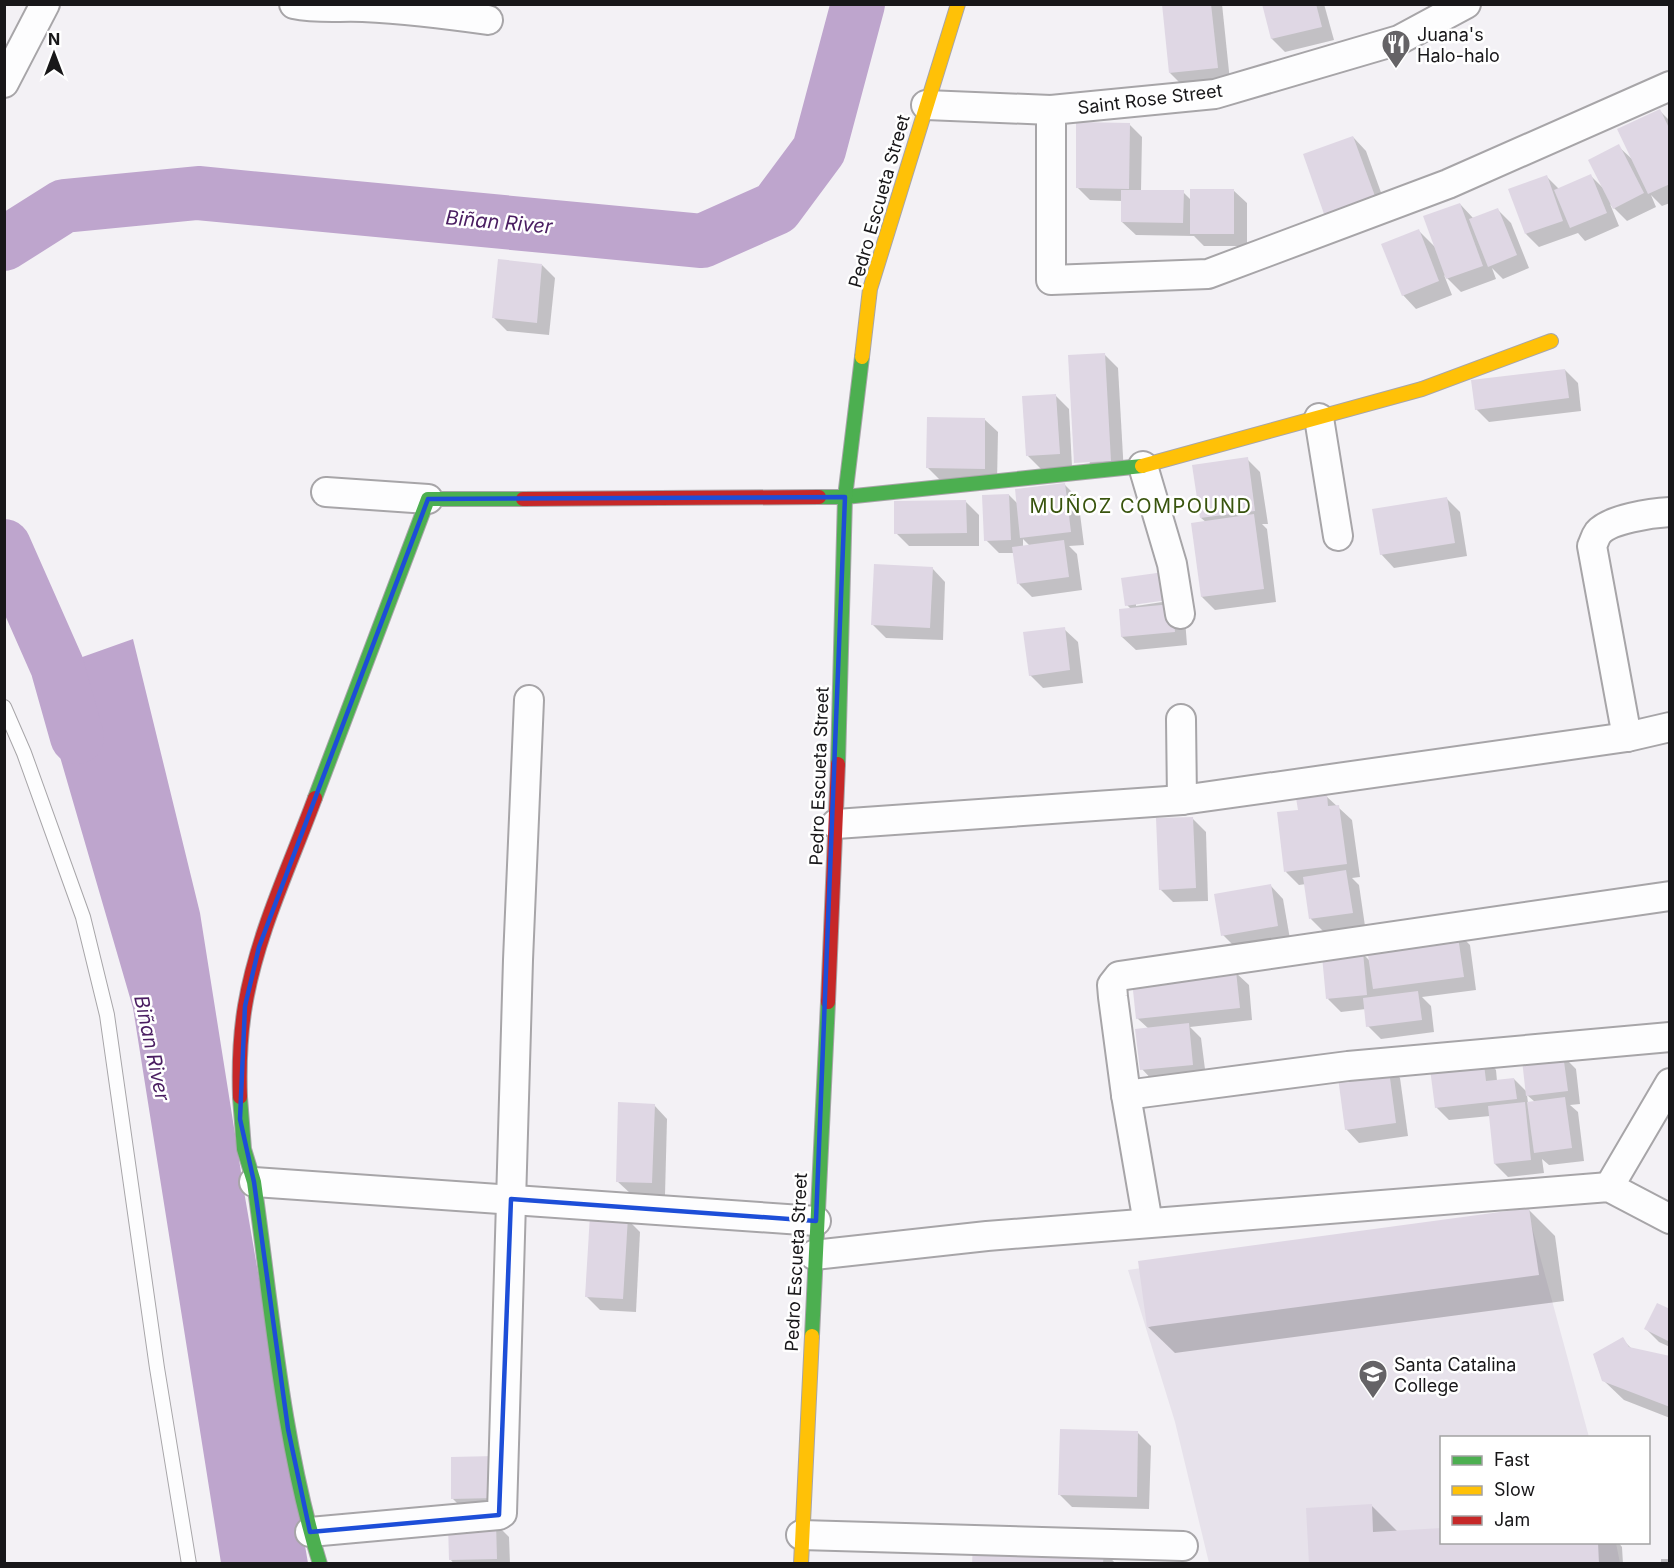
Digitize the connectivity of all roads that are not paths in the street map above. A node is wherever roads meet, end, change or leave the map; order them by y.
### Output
1 (45, 4) edge
2 (294, 4) edge
3 (958, 4) edge
4 (1466, 4) edge
5 (488, 20) dead end
6 (4, 83) edge
7 (1670, 86) edge
8 (926, 105) junction
9 (1051, 110) junction
10 (1551, 341) dead end
11 (1319, 418) junction
12 (1143, 466) junction
13 (326, 492) dead end
14 (845, 497) junction
15 (428, 499) junction
16 (1670, 512) edge
17 (1338, 536) dead end
18 (1180, 614) dead end
19 (529, 700) dead end
20 (4, 707) edge
21 (1181, 719) dead end
22 (1670, 727) edge
23 (1628, 737) junction
24 (1182, 801) junction
25 (836, 824) junction
26 (1670, 896) edge
27 (1670, 1037) edge
28 (1670, 1083) edge
29 (1126, 1095) junction
30 (254, 1182) junction
31 (1609, 1187) junction
32 (511, 1198) junction
33 (1670, 1218) edge
34 (816, 1221) junction
35 (1148, 1223) junction
36 (814, 1255) junction
37 (310, 1532) junction
38 (801, 1535) junction
39 (1183, 1546) dead end
40 (189, 1563) edge
41 (320, 1563) edge
42 (801, 1563) edge

1 - 6 street
2 - 5 street
3 - 8 street, Pedro Escueta Street
4 - 9 street, Saint Rose Street
7 - 9 street
8 - 9 street, Saint Rose Street
8 - 14 street, Pedro Escueta Street
10 - 11 street
11 - 12 street
11 - 17 street
12 - 14 street
12 - 18 street
13 - 15 street
14 - 15 street
14 - 25 street, Pedro Escueta Street
15 - 30 street
16 - 23 street
19 - 32 street
20 - 40 lane
21 - 24 street
22 - 23 street
23 - 24 street
24 - 25 street
25 - 34 street, Pedro Escueta Street
26 - 29 street
27 - 29 street
28 - 31 street
29 - 35 street
30 - 32 street
30 - 37 street
31 - 33 street
31 - 35 street
32 - 34 street
32 - 37 street
34 - 36 street, Pedro Escueta Street
35 - 36 street
36 - 38 street, Pedro Escueta Street
37 - 41 street
38 - 39 street
38 - 42 street, Pedro Escueta Street

